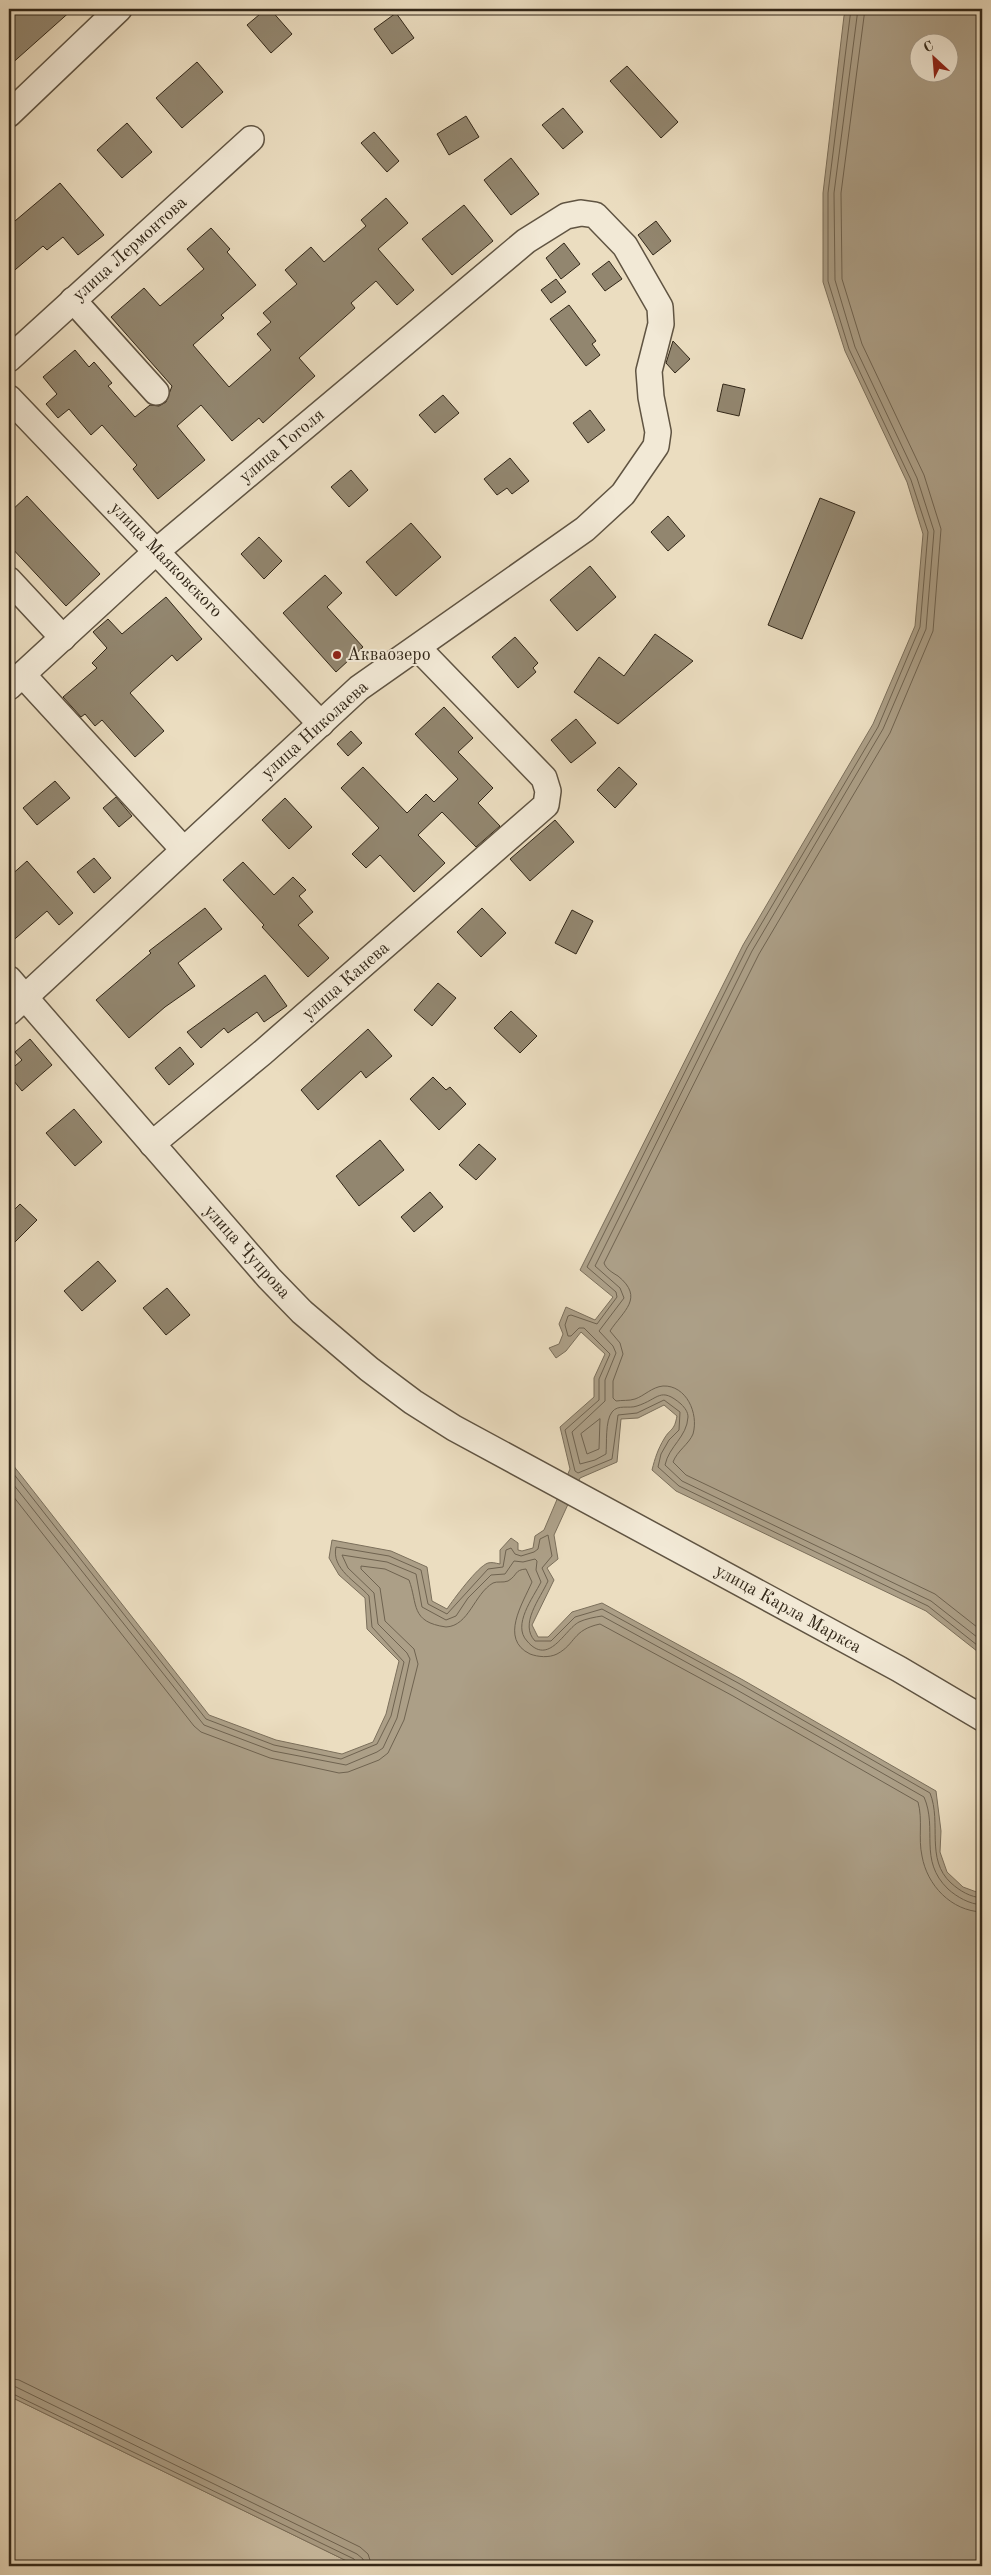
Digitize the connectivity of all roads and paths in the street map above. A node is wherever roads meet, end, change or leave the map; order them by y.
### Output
1 (118, 9) edge
2 (9, 114) edge
3 (250, 140) dead end
4 (73, 300) junction
5 (9, 359) edge
6 (156, 392) dead end
7 (9, 398) edge
8 (656, 446) joint
9 (158, 550) junction
10 (9, 580) edge
11 (63, 638) junction
12 (418, 648) junction
13 (16, 681) edge
14 (321, 724) junction
15 (183, 849) junction
16 (14, 996) edge
17 (152, 1144) junction
18 (592, 1502) joint
19 (982, 1718) edge

1 - 2 street
3 - 4 street, улица Лермонтова
4 - 5 street, улица Лермонтова
4 - 6 street
7 - 9 street, улица Маяковского
8 - 9 street, улица Гоголя
8 - 12 street, улица Николаева
9 - 11 street, улица Гоголя
9 - 14 street, улица Маяковского
10 - 11 street
11 - 13 street, улица Гоголя
12 - 14 street, улица Николаева
12 - 17 street, улица Канева
13 - 15 street
14 - 15 street, улица Николаева
15 - 16 street, улица Николаева
16 - 17 street, улица Чупрова
17 - 18 street, улица Чупрова
18 - 19 street, улица Карла Маркса

